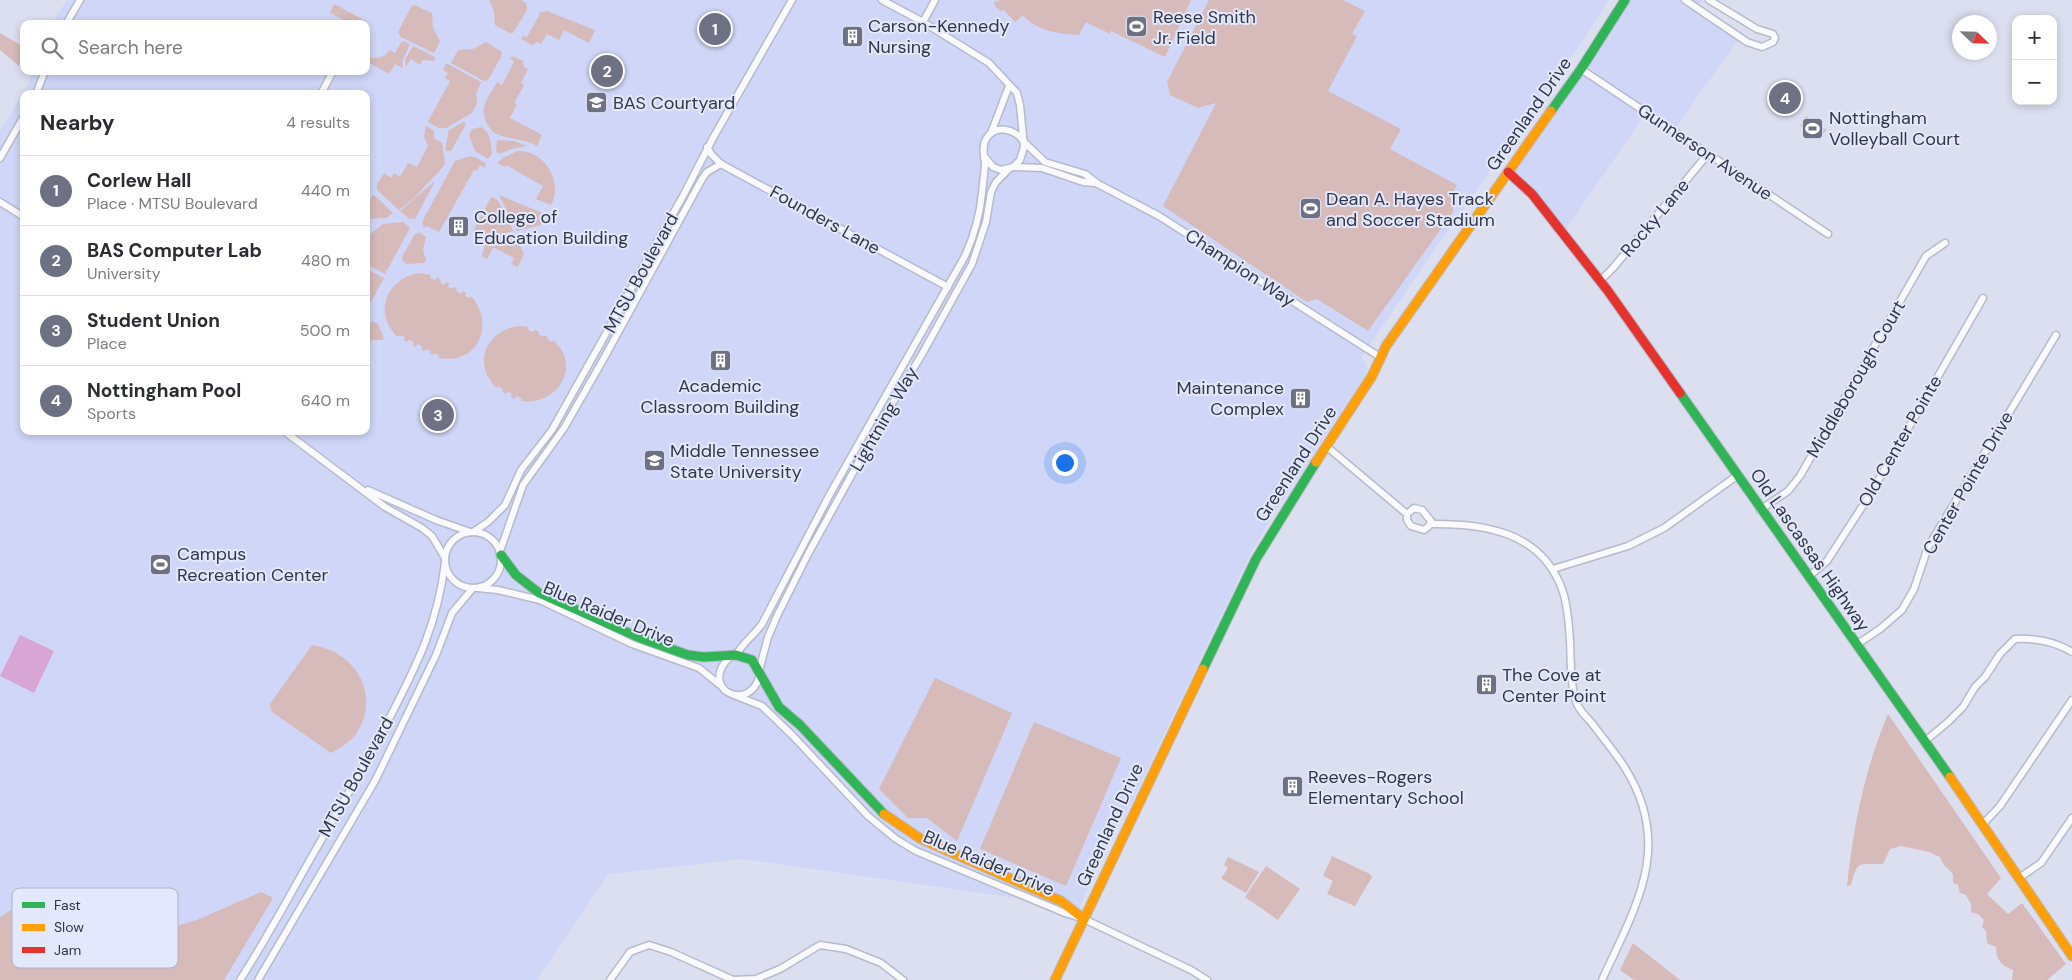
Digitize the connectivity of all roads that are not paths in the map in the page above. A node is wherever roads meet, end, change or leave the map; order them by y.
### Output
1 (80, 0) edge
2 (792, 0) edge
3 (882, 0) edge
4 (935, 0) edge
5 (1625, 0) edge
6 (1685, 0) edge
7 (1709, 0) edge
8 (68, 20) edge
9 (923, 22) junction
10 (1581, 70) junction
11 (43, 75) edge
12 (332, 75) edge
13 (1009, 86) junction
14 (38, 90) edge
15 (323, 90) edge
16 (20, 123) edge
17 (991, 134) junction
18 (1022, 140) junction
19 (708, 147) junction
20 (1708, 154) junction
21 (984, 155) junction
22 (0, 158) edge
23 (721, 164) junction
24 (1011, 168) junction
25 (1508, 172) junction
26 (1098, 184) junction
27 (0, 202) edge
28 (20, 214) edge
29 (1828, 234) dead end
30 (1946, 243) dead end
31 (1600, 281) junction
32 (948, 287) junction
33 (1983, 298) dead end
34 (2056, 335) dead end
35 (1380, 357) junction
36 (289, 435) edge
37 (1326, 446) junction
38 (1738, 475) junction
39 (358, 485) junction
40 (1760, 510) junction
41 (1407, 514) junction
42 (1430, 524) junction
43 (472, 532) junction
44 (501, 553) junction
45 (445, 560) junction
46 (1553, 569) junction
47 (1808, 577) junction
48 (476, 588) junction
49 (1856, 646) junction
50 (2072, 652) edge
51 (733, 655) junction
52 (759, 673) junction
53 (720, 685) junction
54 (734, 695) junction
55 (2072, 700) edge
56 (1924, 742) junction
57 (2072, 818) edge
58 (1982, 824) junction
59 (2019, 878) junction
60 (1084, 919) junction
61 (2072, 956) edge
62 (240, 980) edge
63 (258, 980) edge
64 (610, 980) edge
65 (902, 980) edge
66 (1055, 980) edge
67 (1208, 980) edge
68 (1602, 980) edge

1 - 8 street
2 - 19 street, MTSU Boulevard
3 - 9 street
4 - 9 street
5 - 10 street, Greenland Drive
6 - 7 street
9 - 13 street
10 - 20 street, Gunnerson Avenue
10 - 25 street, Greenland Drive
11 - 14 street
12 - 15 street
13 - 17 street
13 - 18 street
16 - 22 street
17 - 18 street
17 - 21 street
18 - 24 street
18 - 26 street, Champion Way
19 - 23 street, Founders Lane
19 - 43 street, MTSU Boulevard
20 - 29 street, Gunnerson Avenue
20 - 31 street, Rocky Lane
21 - 24 street
21 - 32 street, Lightning Way
23 - 32 street, Founders Lane
23 - 44 street, MTSU Boulevard
24 - 26 street, Champion Way
24 - 52 street, Lightning Way
25 - 31 street, Old Lascassas Highway
25 - 35 street, Greenland Drive
26 - 35 street, Champion Way
27 - 28 street
30 - 40 street, Middleborough Court
31 - 38 street, Old Lascassas Highway
32 - 51 street, Lightning Way
33 - 47 street, Old Center Pointe
34 - 49 street, Center Pointe Drive
35 - 37 street, Greenland Drive
36 - 39 street
37 - 41 street
37 - 60 street, Greenland Drive
38 - 40 street, Old Lascassas Highway
38 - 46 street
39 - 43 street
39 - 45 street
40 - 47 street, Old Lascassas Highway
41 - 42 street
41 - 42 street
42 - 46 street
43 - 44 street
43 - 45 street
44 - 48 street
44 - 51 street, Blue Raider Drive
45 - 48 street
45 - 62 street, MTSU Boulevard
46 - 68 street
47 - 49 street, Old Lascassas Highway
48 - 53 street, Blue Raider Drive
48 - 63 street, MTSU Boulevard
49 - 56 street, Old Lascassas Highway
50 - 56 street
51 - 52 street
51 - 53 street
52 - 54 street
52 - 60 street, Blue Raider Drive
53 - 54 street
54 - 60 street, Blue Raider Drive
55 - 58 street
56 - 58 street, Old Lascassas Highway
57 - 59 street
58 - 59 street, Old Lascassas Highway
59 - 61 street, Old Lascassas Highway
60 - 66 street, Greenland Drive
60 - 67 street
64 - 65 street

